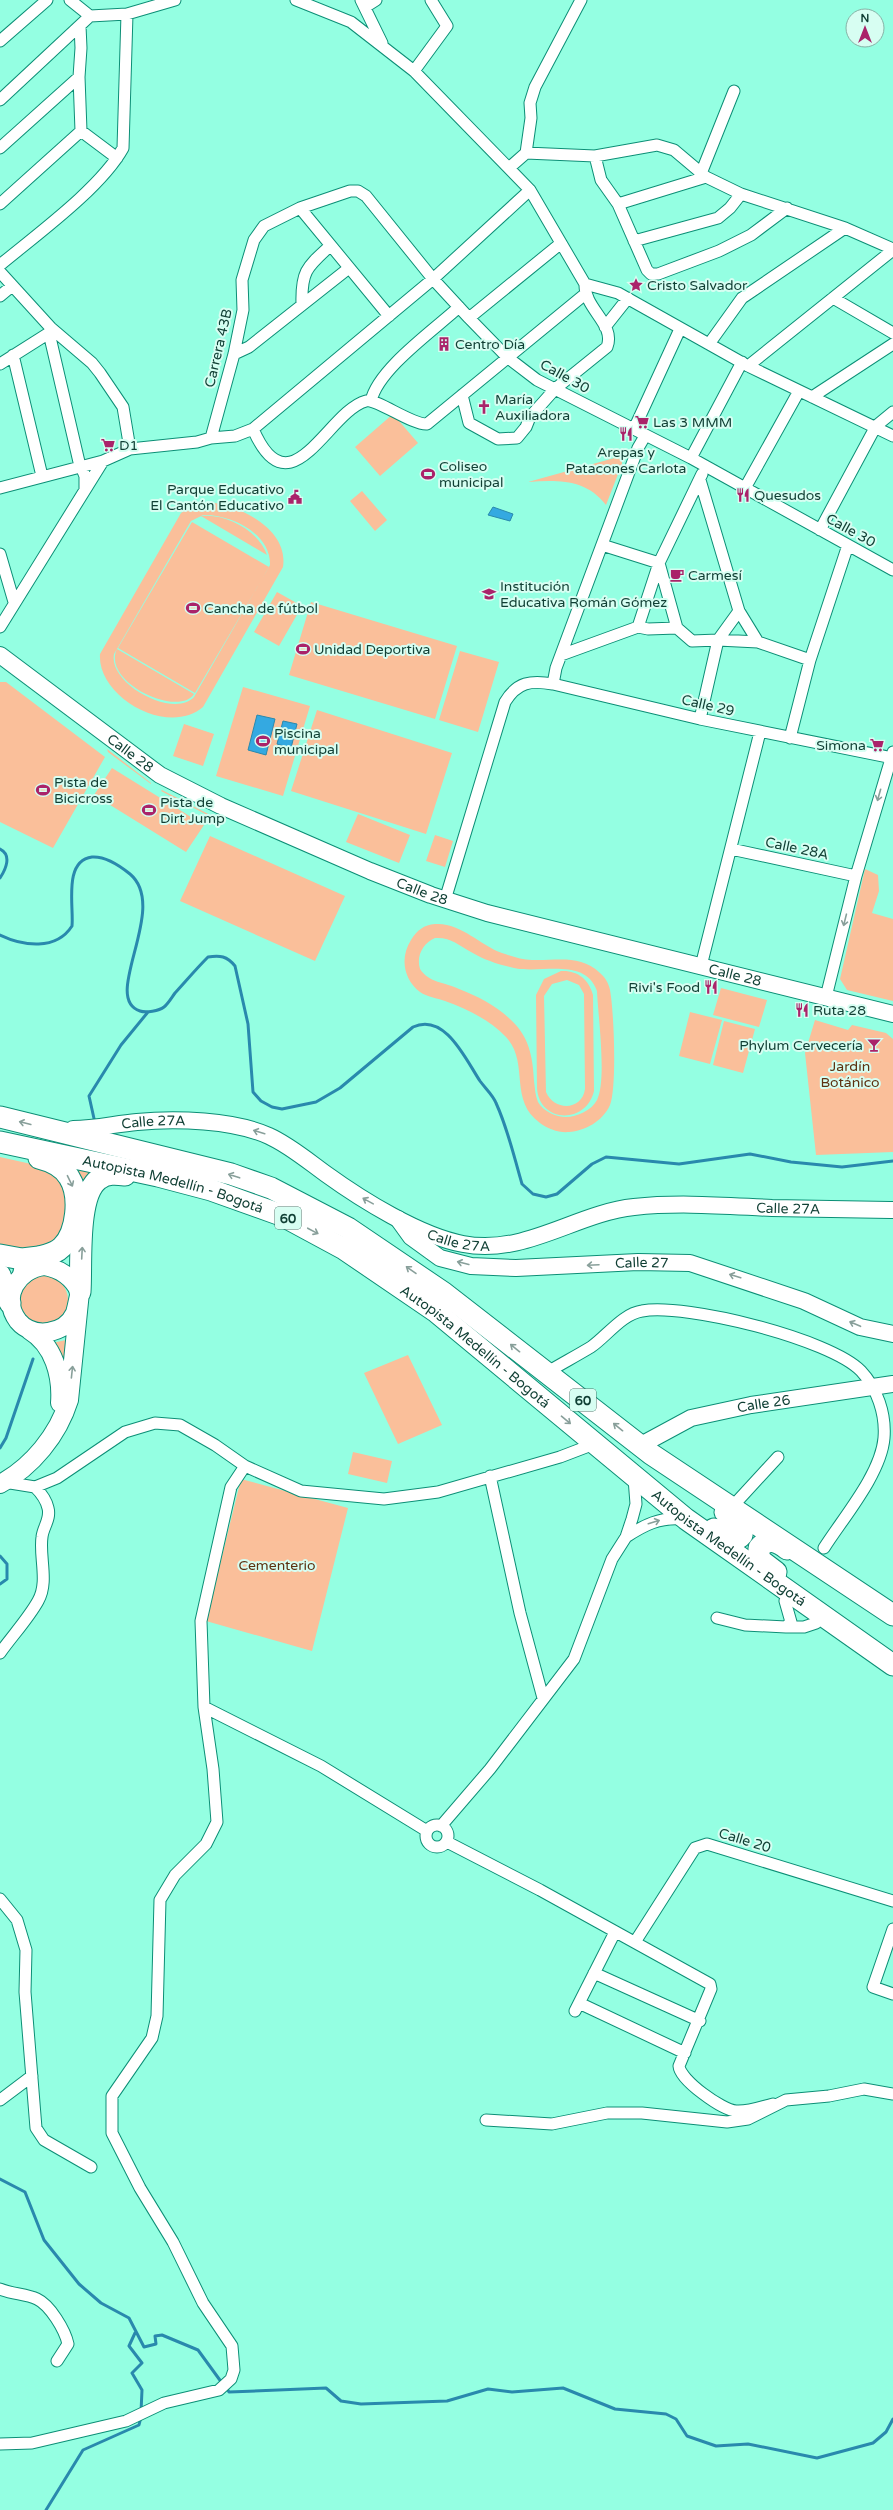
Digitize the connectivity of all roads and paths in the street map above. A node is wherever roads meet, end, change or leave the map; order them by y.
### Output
1 (47, 0) edge
2 (70, 0) edge
3 (175, 0) edge
4 (296, 0) edge
5 (376, 0) edge
6 (431, 0) edge
7 (581, 0) edge
8 (363, 4) edge
9 (127, 14) junction
10 (90, 16) junction
11 (80, 26) junction
12 (0, 41) edge
13 (383, 45) junction
14 (414, 71) junction
15 (79, 77) junction
16 (734, 91) dead end
17 (0, 100) edge
18 (81, 131) junction
19 (0, 148) edge
20 (526, 153) junction
21 (596, 156) junction
22 (118, 158) junction
23 (510, 167) junction
24 (704, 174) junction
25 (530, 190) junction
26 (358, 191) joint
27 (741, 194) junction
28 (0, 204) edge
29 (618, 204) junction
30 (300, 208) junction
31 (787, 208) junction
32 (844, 228) junction
33 (634, 241) junction
34 (560, 244) junction
35 (330, 246) junction
36 (893, 250) edge
37 (0, 265) edge
38 (348, 268) junction
39 (0, 272) edge
40 (433, 279) junction
41 (585, 284) junction
42 (12, 286) junction
43 (584, 295) junction
44 (0, 296) edge
45 (628, 298) junction
46 (833, 298) junction
47 (302, 304) junction
48 (459, 307) junction
49 (389, 316) junction
50 (469, 318) junction
51 (605, 327) junction
52 (680, 329) junction
53 (50, 331) junction
54 (893, 333) edge
55 (709, 344) junction
56 (893, 344) edge
57 (234, 354) junction
58 (13, 355) junction
59 (507, 357) junction
60 (0, 364) edge
61 (745, 364) junction
62 (555, 389) junction
63 (799, 391) junction
64 (462, 394) junction
65 (812, 397) junction
66 (371, 401) junction
67 (893, 412) edge
68 (876, 426) junction
69 (253, 429) junction
70 (634, 429) junction
71 (645, 436) junction
72 (893, 436) edge
73 (211, 438) junction
74 (130, 449) junction
75 (691, 458) junction
76 (103, 461) junction
77 (705, 466) junction
78 (81, 467) junction
79 (42, 476) junction
80 (700, 480) junction
81 (0, 488) edge
82 (745, 488) junction
83 (84, 493) junction
84 (820, 530) junction
85 (602, 545) junction
86 (848, 546) junction
87 (0, 554) edge
88 (659, 564) junction
89 (892, 566) edge
90 (14, 602) junction
91 (738, 612) junction
92 (0, 627) edge
93 (638, 627) junction
94 (677, 628) junction
95 (718, 640) junction
96 (758, 642) junction
97 (0, 655) edge
98 (561, 655) junction
99 (810, 660) junction
100 (553, 684) junction
101 (700, 719) junction
102 (760, 732) junction
103 (790, 738) junction
104 (892, 756) edge
105 (731, 849) junction
106 (856, 876) junction
107 (445, 900) junction
108 (701, 966) junction
109 (826, 997) junction
110 (893, 1014) edge
111 (0, 1117) edge
112 (49, 1130) junction
113 (1, 1143) edge
114 (158, 1176) junction
115 (893, 1210) edge
116 (396, 1216) junction
117 (0, 1255) edge
118 (32, 1263) junction
119 (0, 1275) edge
120 (80, 1292) junction
121 (10, 1304) junction
122 (26, 1328) junction
123 (893, 1334) edge
124 (546, 1373) junction
125 (893, 1384) edge
126 (873, 1387) junction
127 (53, 1435) junction
128 (594, 1444) junction
129 (646, 1450) junction
130 (778, 1457) dead end
131 (245, 1466) junction
132 (630, 1475) junction
133 (490, 1476) junction
134 (2, 1483) edge
135 (35, 1487) junction
136 (732, 1507) junction
137 (686, 1519) junction
138 (626, 1537) junction
139 (824, 1548) dead end
140 (846, 1582) junction
141 (785, 1602) dead end
142 (893, 1615) edge
143 (717, 1618) dead end
144 (816, 1623) dead end
145 (786, 1627) junction
146 (875, 1652) junction
147 (0, 1653) edge
148 (893, 1665) edge
149 (543, 1698) junction
150 (204, 1707) junction
151 (441, 1826) junction
152 (427, 1831) junction
153 (447, 1842) junction
154 (892, 1897) edge
155 (0, 1898) edge
156 (893, 1929) edge
157 (615, 1932) junction
158 (635, 1942) junction
159 (890, 1947) edge
160 (594, 1973) junction
161 (893, 1994) edge
162 (700, 2021) junction
163 (685, 2053) junction
164 (32, 2076) junction
165 (893, 2094) edge
166 (0, 2100) edge
167 (773, 2104) junction
168 (486, 2120) dead end
169 (91, 2167) dead end
170 (0, 2289) edge
171 (57, 2362) dead end
172 (0, 2444) edge

1 - 12 street
2 - 10 street
3 - 9 street
4 - 13 street
5 - 8 street
6 - 14 street
7 - 20 street
8 - 13 street
9 - 10 street
9 - 22 street
10 - 11 street
11 - 15 street
11 - 17 street
13 - 14 street
14 - 23 street
15 - 18 street
15 - 19 street
16 - 24 street
18 - 22 street
18 - 28 street
20 - 21 street
20 - 23 street
21 - 24 street
21 - 29 street
22 - 37 street
23 - 25 street
24 - 27 street
24 - 29 street
25 - 34 street
25 - 40 street
26 - 30 street, Carrera 43B
26 - 40 street, Calle 30
27 - 31 street
27 - 33 street
29 - 33 street
30 - 35 street
30 - 57 street, Carrera 43B
31 - 32 street
31 - 33 street
32 - 36 street
32 - 55 street
34 - 41 street
34 - 50 street
35 - 38 street
35 - 47 street
36 - 46 street
38 - 47 street
38 - 49 street
39 - 42 street
40 - 48 street, Calle 30
40 - 49 street
41 - 43 street
41 - 45 street
42 - 44 street
42 - 53 street
43 - 51 street
43 - 59 street
45 - 51 street
45 - 52 street
46 - 54 street
46 - 61 street
47 - 57 street
48 - 50 street, Calle 30
48 - 66 street
49 - 69 street
50 - 59 street, Calle 30
51 - 62 street
52 - 55 street
52 - 70 street
53 - 58 street
53 - 74 street
53 - 78 street
55 - 61 street
56 - 65 street
57 - 73 street, Carrera 43B
58 - 60 street
58 - 79 street
59 - 62 street, Calle 30
59 - 64 street
61 - 63 street
61 - 75 street
62 - 64 street
62 - 70 street, Calle 30
63 - 65 street
63 - 82 street
64 - 66 street
65 - 68 street
66 - 69 street
67 - 68 street
68 - 72 street
68 - 84 street
69 - 73 street
70 - 71 street, Calle 30
71 - 75 street, Calle 30
71 - 85 street
73 - 74 street
74 - 76 street
75 - 77 street, Calle 30
76 - 78 street
76 - 83 street
77 - 80 street
77 - 82 street, Calle 30
78 - 79 street
78 - 83 street
79 - 81 street
80 - 88 street
80 - 91 street
82 - 84 street, Calle 30
83 - 90 street
84 - 86 street, Calle 30
85 - 88 street
85 - 98 street
86 - 89 street, Calle 30
86 - 99 street
87 - 90 street
88 - 93 street
88 - 94 street
90 - 92 street
91 - 95 street
91 - 96 street
93 - 94 street
93 - 98 street
94 - 95 street
95 - 96 street
95 - 101 street
96 - 99 street
97 - 107 main road, Calle 28
98 - 100 street
99 - 103 street
100 - 101 street, Calle 29
100 - 107 street, Calle 29
101 - 102 street, Calle 29
102 - 103 street, Calle 29
102 - 105 street
103 - 104 street, Calle 29
104 -> 106 street
105 - 106 street, Calle 28A
105 - 108 street
106 -> 109 street
107 - 108 main road, Calle 28
108 - 109 main road, Calle 28
109 - 110 main road, Calle 28
112 -> 111 highway, Autopista Medellín - Bogotá / 60
116 -> 112 main road, Calle 27A
124 -> 112 highway, Autopista Medellín - Bogotá / 60
113 - 114 highway, Autopista Medellín - Bogotá / 60
113 -> 118 highway
120 -> 114 highway
114 -> 128 highway, Autopista Medellín - Bogotá / 60
115 - 116 main road, Calle 27A
123 -> 116 main road, Calle 27
117 - 118 highway
118 - 120 main road
118 - 121 main road
119 - 121 highway
120 - 122 main road
127 -> 120 main road
121 - 122 main road
122 - 127 main road
124 - 126 street
129 -> 124 highway, Autopista Medellín - Bogotá / 60
125 - 126 main road, Calle 26
126 - 129 main road, Calle 26
126 - 139 street
127 - 134 main road
128 - 132 highway, Autopista Medellín - Bogotá / 60
128 - 133 street
129 - 132 highway
129 - 136 highway, Autopista Medellín - Bogotá / 60
130 - 136 street
131 - 133 street
131 - 135 street
131 - 150 street
132 - 137 highway, Autopista Medellín - Bogotá / 60
132 - 138 street
133 - 149 street
134 - 135 street
135 - 147 street
136 - 140 highway, Autopista Medellín - Bogotá / 60
138 -> 137 street
137 - 146 highway, Autopista Medellín - Bogotá / 60
138 - 149 street
140 - 142 highway, Autopista Medellín - Bogotá / 60
140 - 146 highway
141 - 145 street
143 - 145 street
144 - 145 street
146 - 148 highway, Autopista Medellín - Bogotá / 60
149 - 151 street
150 - 152 street
150 - 172 street
151 - 152 street
151 - 153 street
152 - 153 street
153 - 157 street
154 - 158 street, Calle 20
155 - 164 street
156 - 159 street
157 - 158 street
157 - 160 street
158 - 162 street
159 - 161 street
160 - 162 street
160 - 163 street
162 - 163 street
163 - 167 street
164 - 166 street
164 - 169 street
165 - 167 street
167 - 168 street
170 - 171 street

